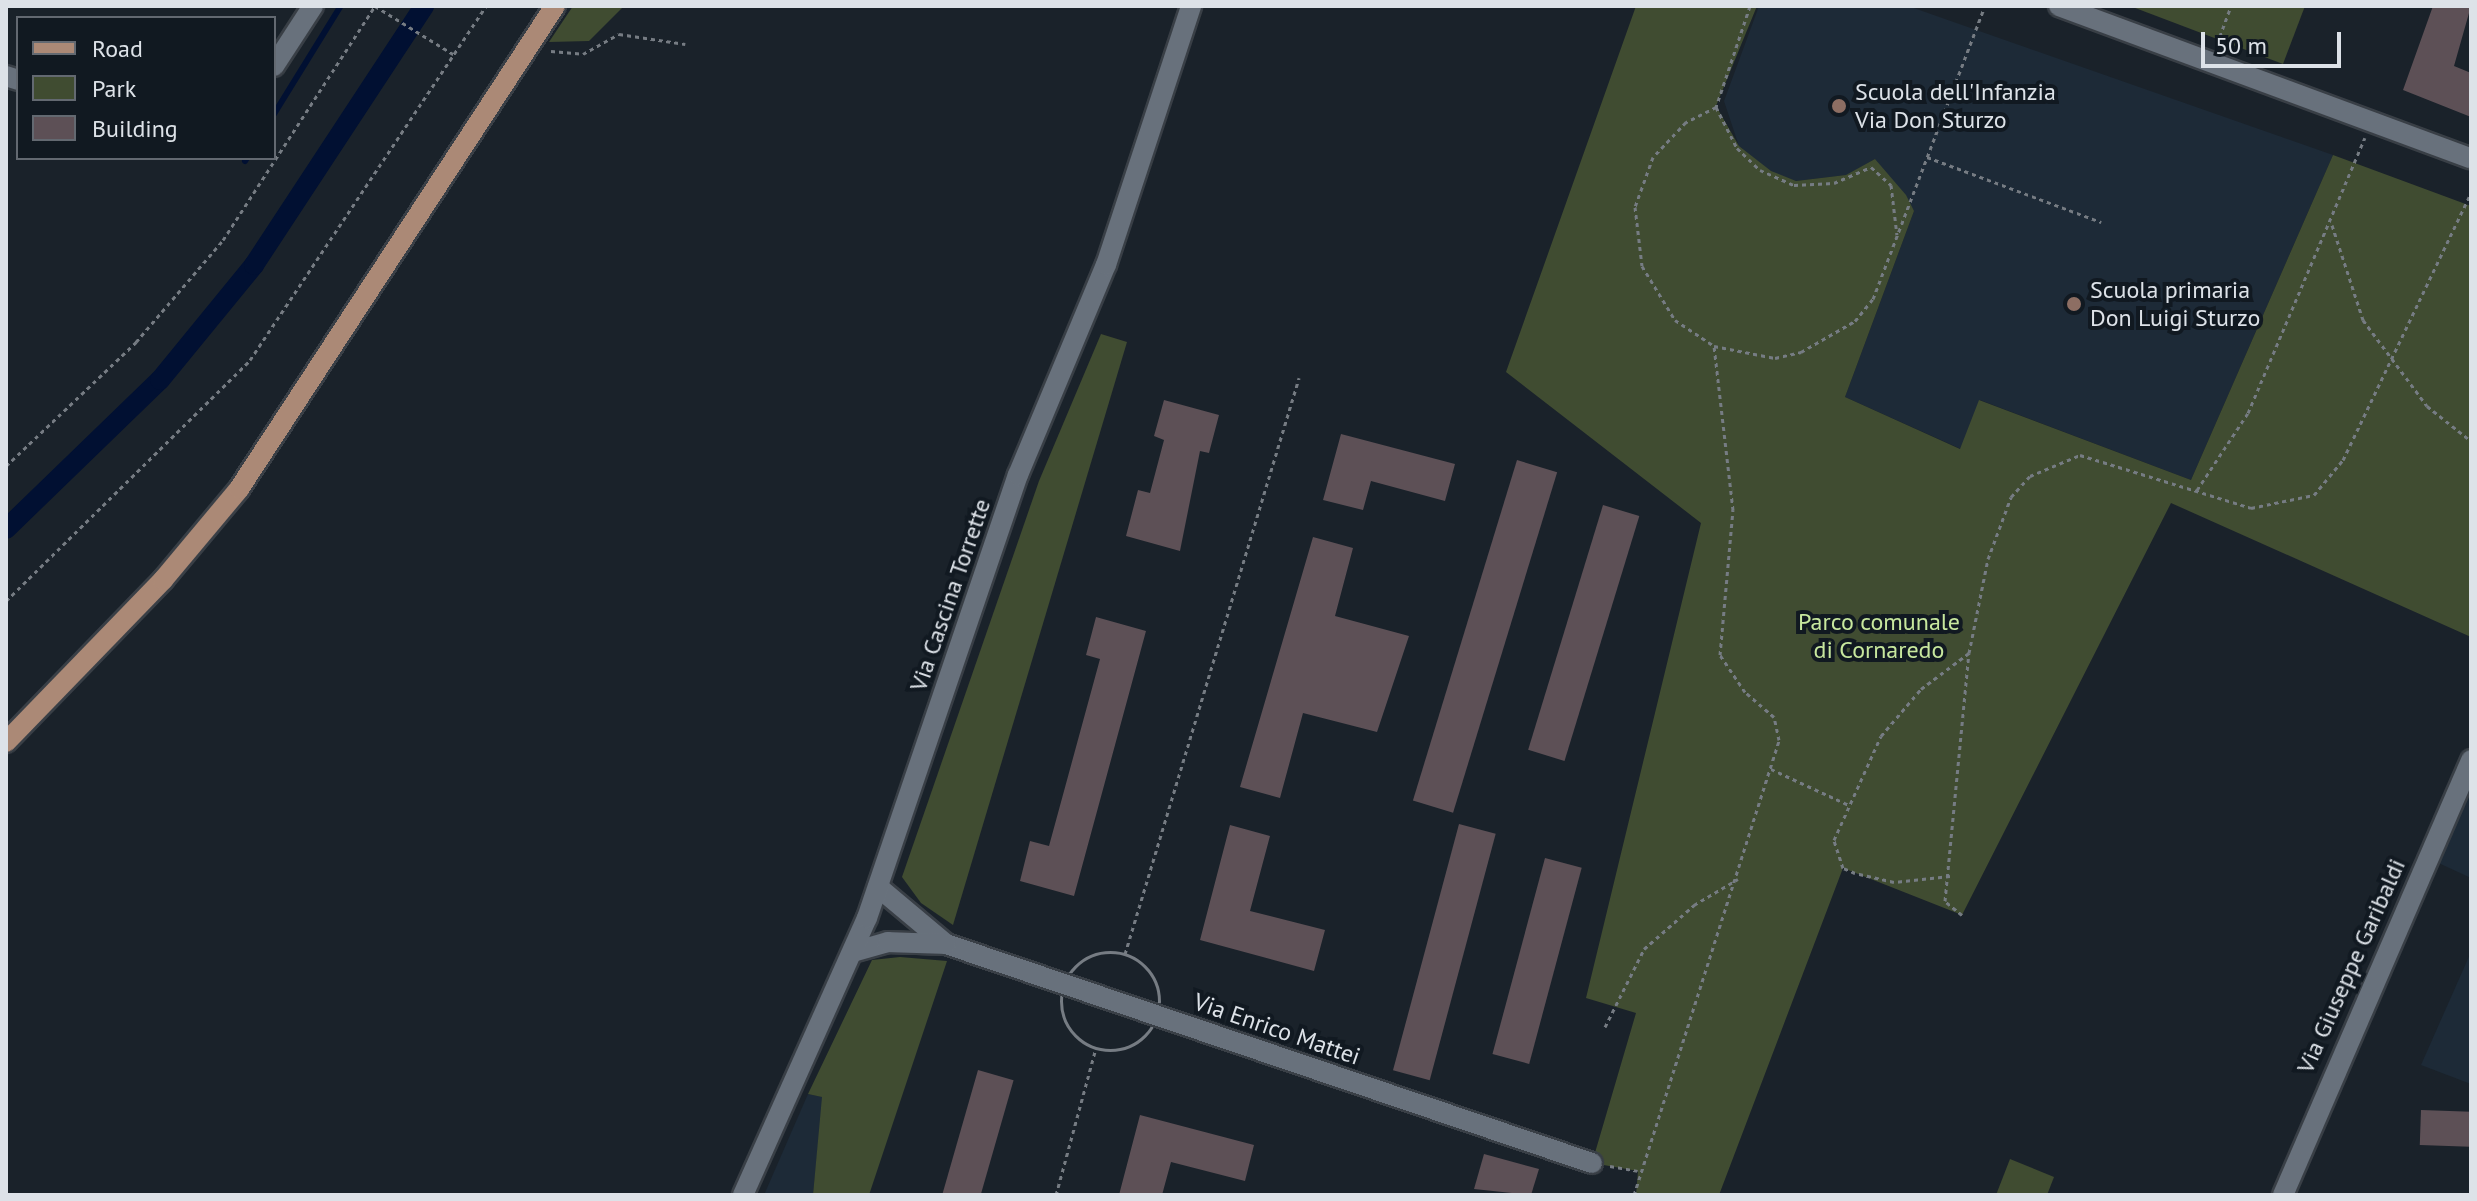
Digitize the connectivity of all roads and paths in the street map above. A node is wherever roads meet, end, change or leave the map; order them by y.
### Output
1 (313, 6) edge
2 (375, 6) edge
3 (486, 6) edge
4 (555, 6) edge
5 (1191, 6) edge
6 (1750, 6) edge
7 (1985, 6) edge
8 (2059, 6) edge
9 (2231, 6) edge
10 (685, 44) dead end
11 (527, 47) junction
12 (453, 54) junction
13 (2210, 62) junction
14 (276, 63) edge
15 (1716, 107) junction
16 (2372, 121) junction
17 (1927, 157) junction
18 (276, 158) edge
19 (2471, 158) edge
20 (275, 160) edge
21 (2471, 193) edge
22 (2101, 222) dead end
23 (2331, 224) junction
24 (1897, 235) junction
25 (1714, 346) junction
26 (2389, 355) junction
27 (1299, 378) dead end
28 (2471, 441) edge
29 (6, 466) edge
30 (2197, 490) junction
31 (6, 601) edge
32 (1969, 653) junction
33 (6, 742) edge
34 (2471, 760) edge
35 (1771, 769) junction
36 (1849, 805) junction
37 (1950, 876) junction
38 (1738, 879) junction
39 (878, 887) junction
40 (1962, 915) dead end
41 (946, 944) junction
42 (853, 952) junction
43 (1125, 954) dead end
44 (1605, 1027) dead end
45 (1096, 1048) dead end
46 (1592, 1163) joint
47 (1638, 1171) junction
48 (743, 1195) edge
49 (1056, 1195) edge
50 (1634, 1195) edge
51 (2283, 1195) edge

1 - 14 street
2 - 12 path
2 - 18 path
3 - 12 path
4 - 11 main road
5 - 39 street, Via Cascina Torrette
6 - 15 path
7 - 17 path
8 - 13 street
9 - 13 path
10 - 11 path
11 - 33 main road
12 - 31 path
13 - 16 street
15 - 24 path
15 - 25 path
16 - 19 street
16 - 23 path
17 - 22 path
17 - 24 path
20 - 29 path
21 - 26 path
23 - 26 path
23 - 30 path
24 - 25 path
25 - 35 path
26 - 28 path
26 - 30 path
27 - 43 path
30 - 32 path
32 - 36 path
32 - 37 path
34 - 51 street, Via Giuseppe Garibaldi
35 - 36 path
35 - 38 path
36 - 37 path
37 - 40 path
38 - 44 path
38 - 47 path
39 - 41 street, Via Enrico Mattei
39 - 42 street, Via Cascina Torrette
41 - 42 street, Via Enrico Mattei
41 - 46 street, Via Enrico Mattei
42 - 48 street, Via Cascina Torrette
45 - 49 path
46 - 47 path
47 - 50 path

